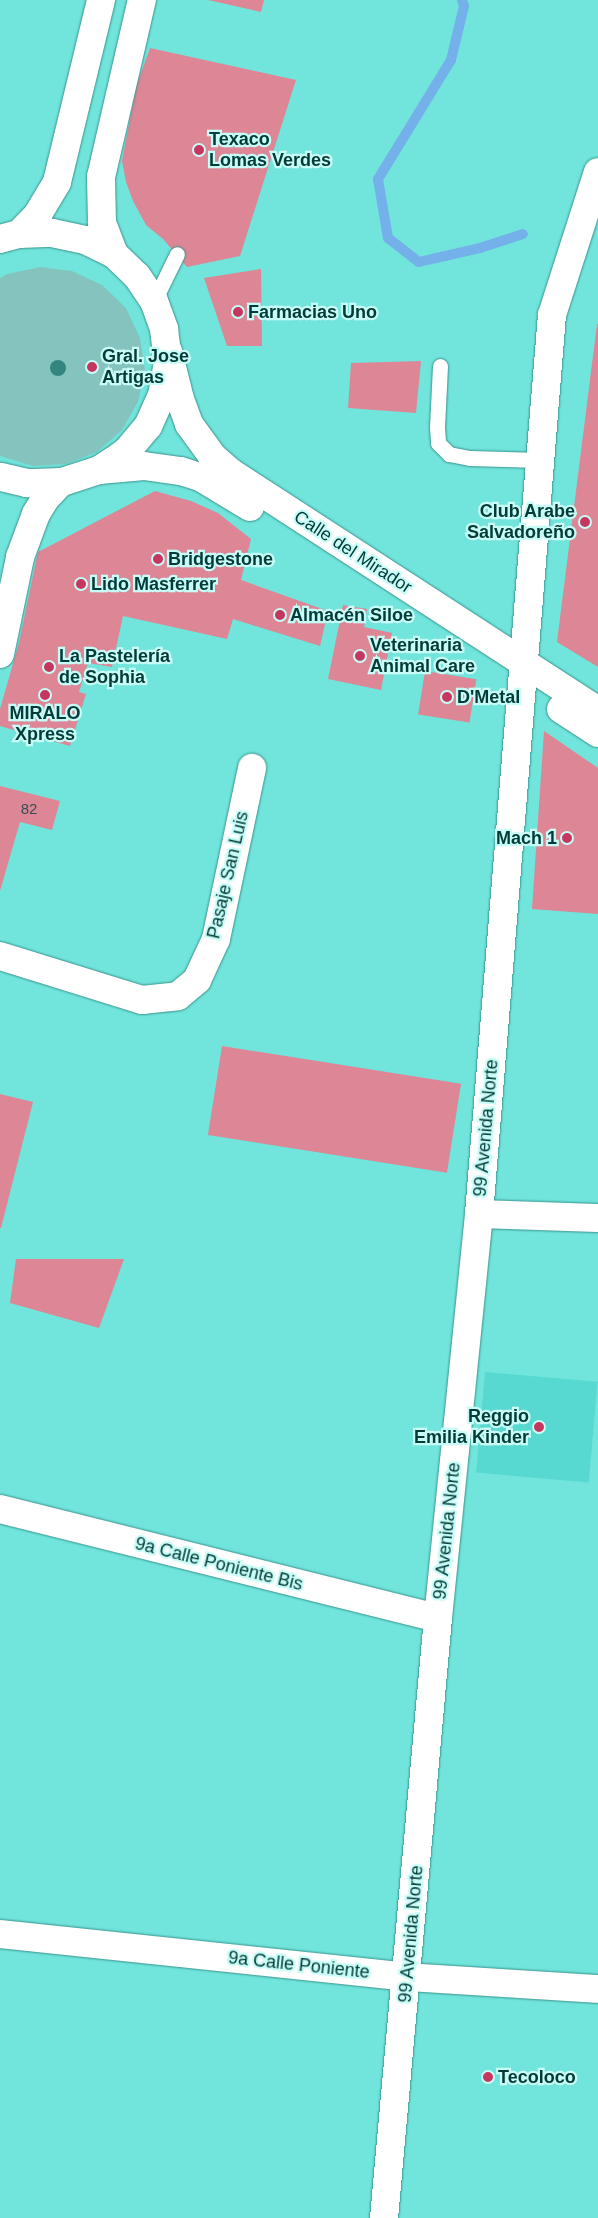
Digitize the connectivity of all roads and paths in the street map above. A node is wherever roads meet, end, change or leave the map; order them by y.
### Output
1 (101, 0) edge
2 (142, 0) edge
3 (598, 172) edge
4 (10, 236) edge
5 (114, 254) junction
6 (177, 254) dead end
7 (154, 301) junction
8 (167, 344) junction
9 (440, 366) dead end
10 (540, 460) junction
11 (99, 470) junction
12 (0, 477) edge
13 (61, 482) junction
14 (0, 654) edge
15 (523, 674) junction
16 (598, 711) edge
17 (598, 733) edge
18 (252, 768) dead end
19 (0, 956) edge
20 (479, 1214) junction
21 (598, 1218) edge
22 (0, 1510) edge
23 (438, 1618) junction
24 (0, 1934) edge
25 (407, 1977) junction
26 (598, 1989) edge
27 (384, 2218) edge

1 - 4 street
2 - 5 street
3 - 10 street, 99 Avenida Norte
4 - 5 street
5 - 7 street, Calle del Mirador
6 - 7 lane
7 - 8 street, Calle del Mirador
8 - 11 street
8 - 15 street, Calle del Mirador
9 - 10 lane
10 - 15 street, 99 Avenida Norte
11 - 13 street
11 - 15 street, Calle del Mirador
12 - 13 street
13 - 14 street
15 - 16 street, Calle del Mirador
15 - 17 street, Calle del Mirador
15 - 20 street, 99 Avenida Norte
18 - 19 street, Pasaje San Luis
20 - 21 street
20 - 23 street, 99 Avenida Norte
22 - 23 street, 9a Calle Poniente Bis
23 - 25 street, 99 Avenida Norte
24 - 25 street, 9a Calle Poniente
25 - 26 street, 9a Calle Poniente
25 - 27 street, 99 Avenida Norte

